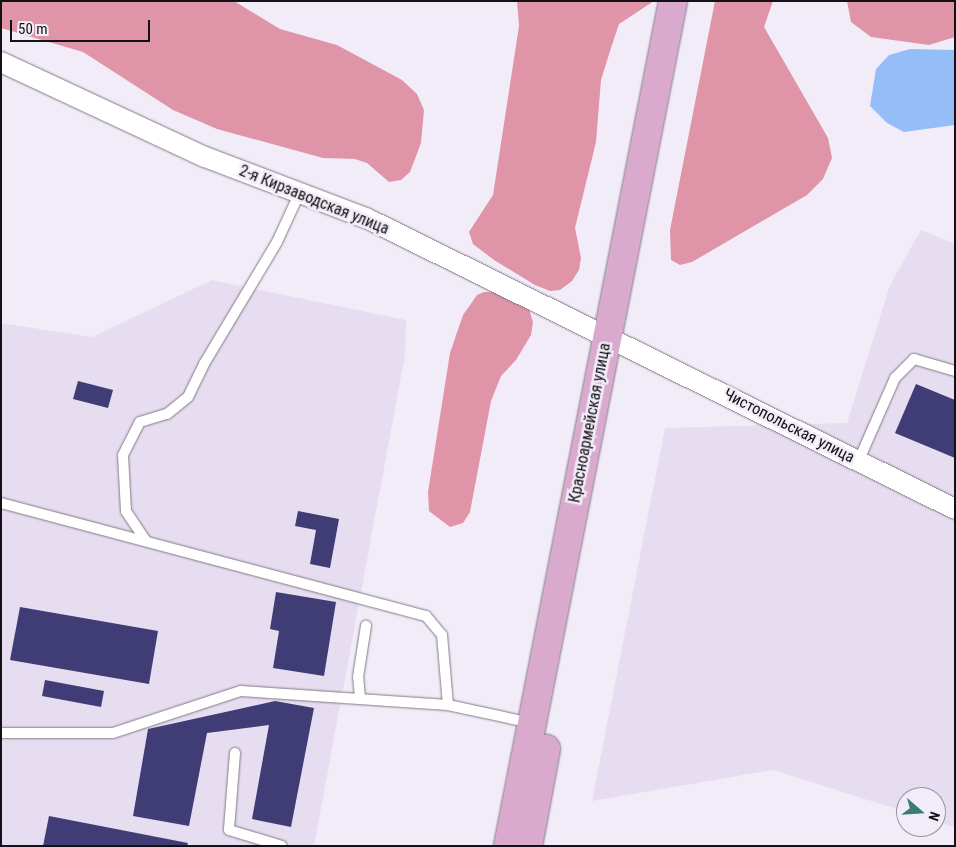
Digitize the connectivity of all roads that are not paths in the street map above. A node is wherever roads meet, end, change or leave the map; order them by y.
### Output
1 (673, 1) edge
2 (692, 1) edge
3 (1, 62) edge
4 (300, 192) junction
5 (616, 338) junction
6 (955, 371) edge
7 (858, 462) junction
8 (1, 503) edge
9 (955, 508) edge
10 (146, 541) junction
11 (366, 626) dead end
12 (360, 698) junction
13 (448, 705) junction
14 (532, 723) junction
15 (1, 733) edge
16 (235, 753) dead end
17 (282, 846) edge
18 (508, 846) edge
19 (528, 846) edge

1 - 5 main road, Красноармейская улица
2 - 5 main road, Красноармейская улица
3 - 4 street, 2-я Кирзаводская улица
4 - 5 street, 2-я Кирзаводская улица
4 - 10 lane
5 - 7 street, Чистопольская улица
5 - 14 main road, Красноармейская улица
5 - 19 main road, Красноармейская улица
6 - 7 lane
7 - 9 street, Чистопольская улица
8 - 10 lane
10 - 13 lane
11 - 12 lane
12 - 13 lane
12 - 15 lane
13 - 14 lane
14 - 18 main road, Красноармейская улица
16 - 17 lane

